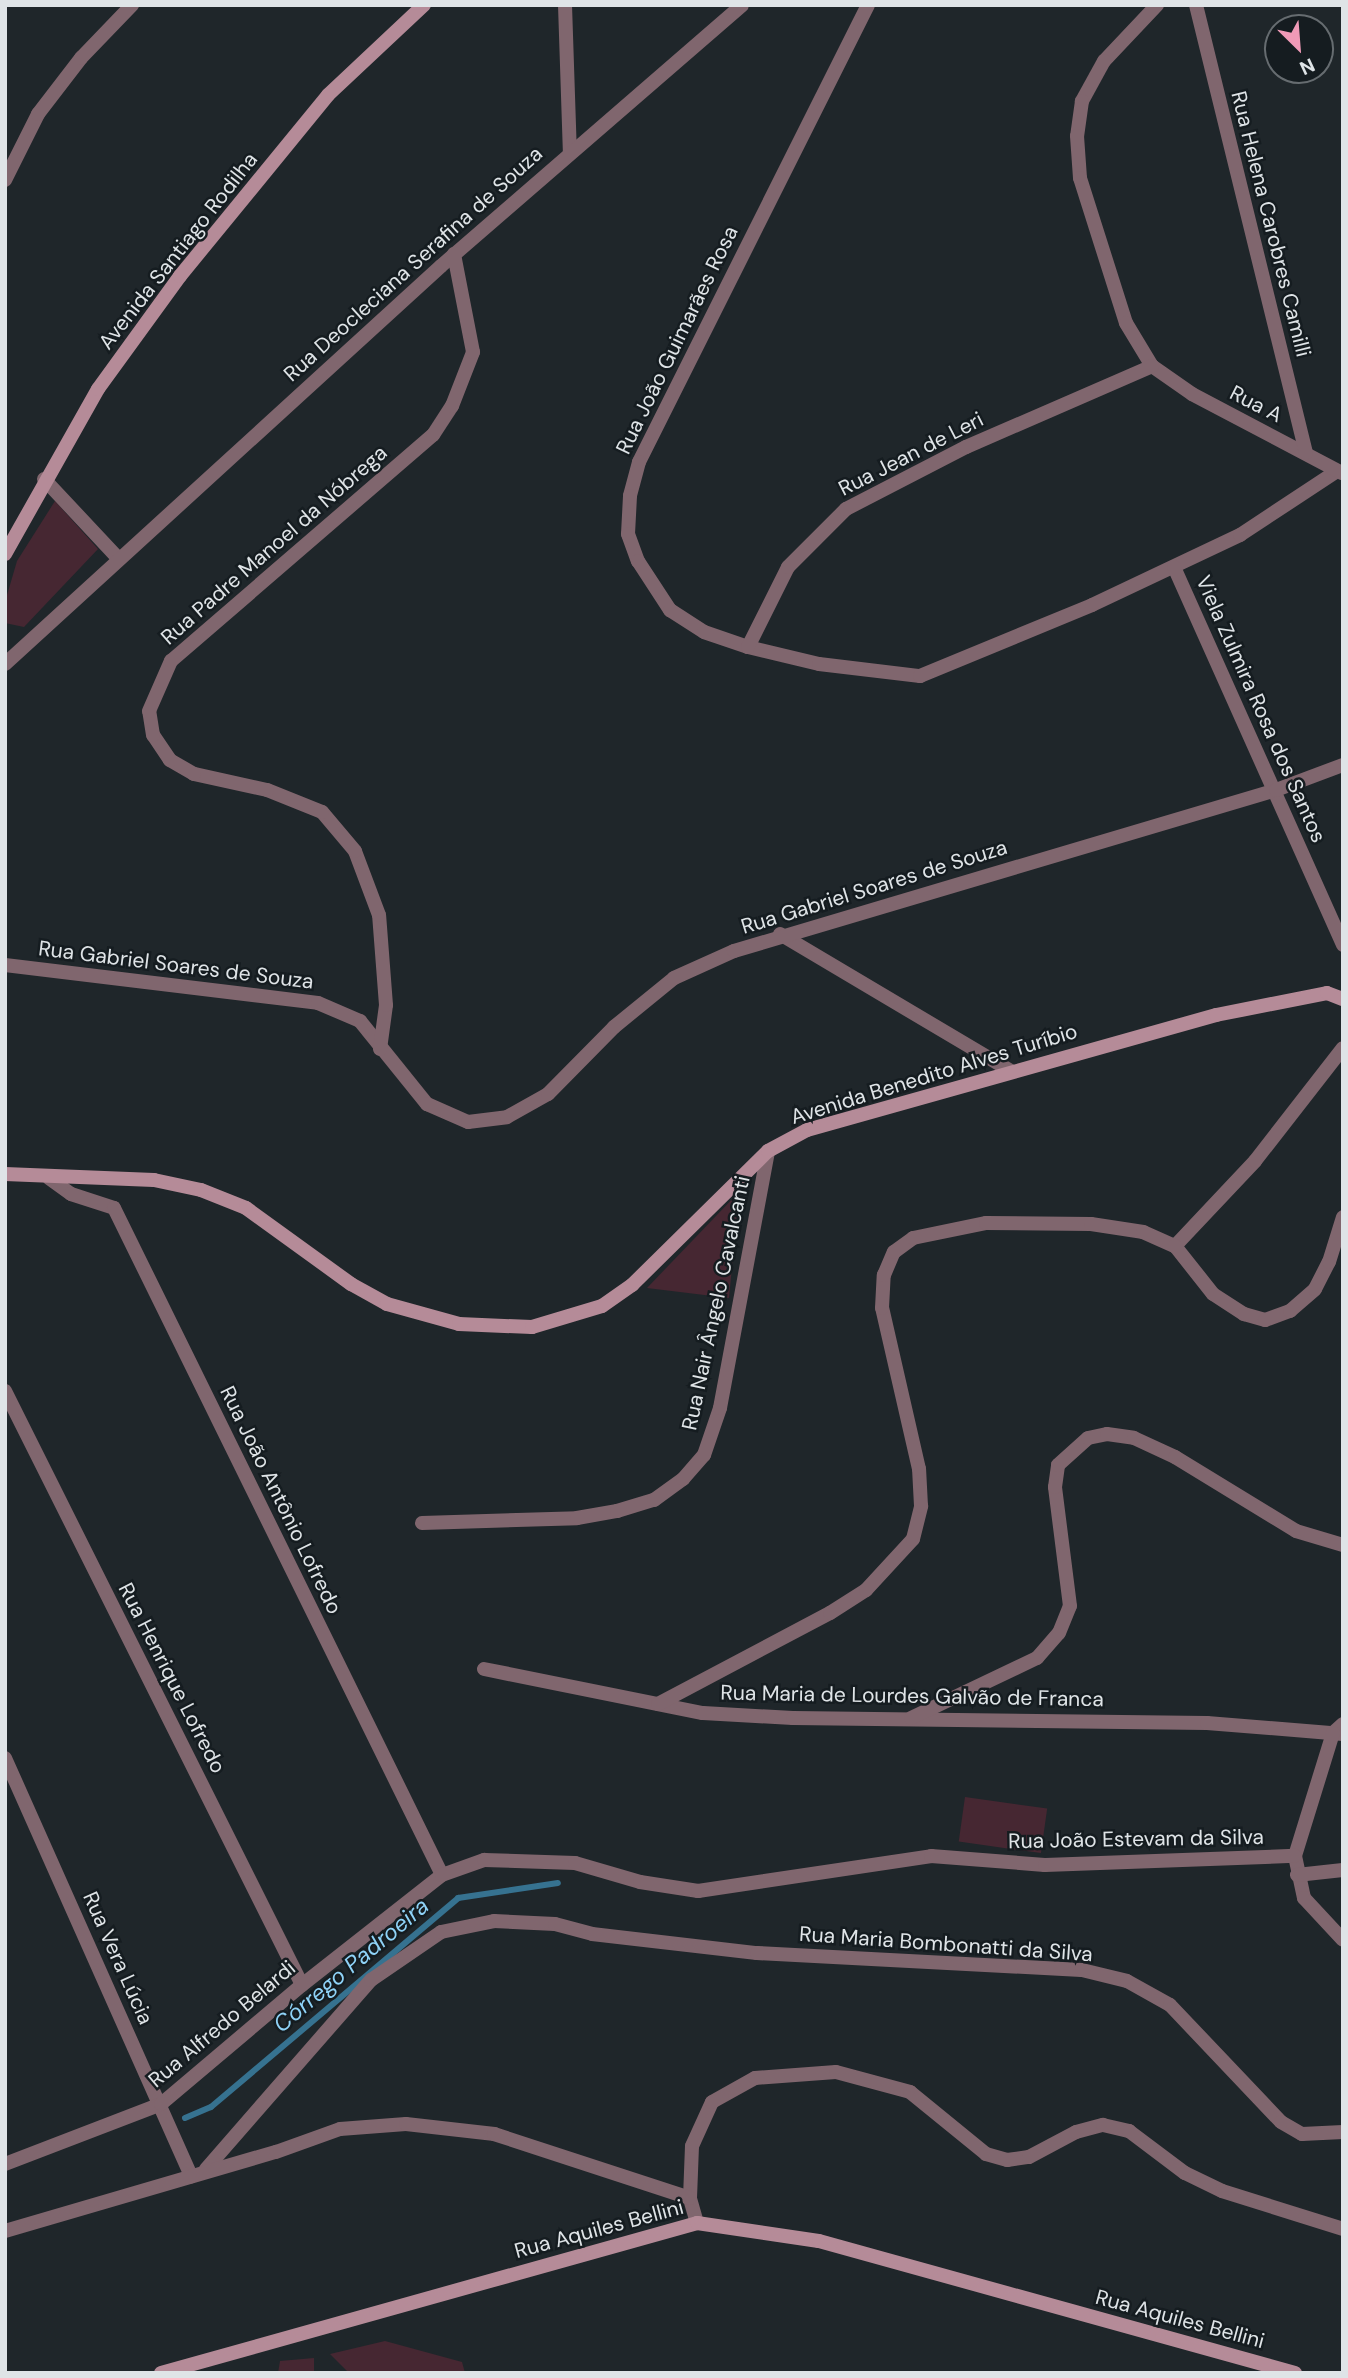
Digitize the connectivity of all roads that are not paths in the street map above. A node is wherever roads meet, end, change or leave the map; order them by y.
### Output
1 (132, 5) edge
2 (424, 5) edge
3 (565, 5) edge
4 (741, 5) edge
5 (868, 5) edge
6 (1157, 5) edge
7 (1195, 5) edge
8 (570, 152) junction
9 (5, 180) edge
10 (454, 254) junction
11 (1152, 366) junction
12 (1306, 453) junction
13 (1340, 472) edge
14 (44, 479) junction
15 (5, 554) edge
16 (118, 558) junction
17 (1174, 566) junction
18 (748, 647) junction
19 (5, 664) edge
20 (1343, 765) edge
21 (1276, 790) junction
22 (780, 934) junction
23 (1343, 945) edge
24 (5, 965) edge
25 (1343, 999) edge
26 (1343, 1048) edge
27 (380, 1049) junction
28 (1011, 1071) junction
29 (768, 1151) junction
30 (5, 1174) edge
31 (49, 1178) junction
32 (1343, 1217) edge
33 (1175, 1246) junction
34 (5, 1391) edge
35 (422, 1523) dead end
36 (1343, 1545) edge
37 (484, 1669) dead end
38 (658, 1704) junction
39 (906, 1720) junction
40 (1340, 1731) edge
41 (5, 1758) edge
42 (1296, 1856) junction
43 (1343, 1870) edge
44 (442, 1875) junction
45 (1297, 1875) junction
46 (1343, 1940) edge
47 (302, 1985) junction
48 (161, 2104) junction
49 (1343, 2132) edge
50 (5, 2164) edge
51 (206, 2169) junction
52 (191, 2176) junction
53 (690, 2198) junction
54 (697, 2223) junction
55 (1343, 2229) edge
56 (5, 2231) edge
57 (161, 2373) edge
58 (1295, 2373) edge

1 - 9 street
2 - 14 main road, Avenida Santiago Rodilha
3 - 8 street
4 - 8 street, Rua Deocleciana Serafina de Souza
5 - 18 street, Rua João Guimarães Rosa
6 - 11 street
7 - 12 street, Rua Helena Carobres Camilli
8 - 10 street, Rua Deocleciana Serafina de Souza
10 - 16 street, Rua Deocleciana Serafina de Souza
10 - 27 street, Rua Padre Manoel da Nóbrega
11 - 12 street, Rua A
11 - 18 street, Rua Jean de Leri
12 - 13 street, Rua A
13 - 17 street, Rua João Guimarães Rosa
14 - 15 main road, Avenida Santiago Rodilha
14 - 16 street
16 - 19 street, Rua Deocleciana Serafina de Souza
17 - 18 street, Rua João Guimarães Rosa
17 - 21 street, Viela Zulmira Rosa dos Santos
20 - 21 street, Rua Gabriel Soares de Souza
21 - 22 street, Rua Gabriel Soares de Souza
21 - 23 street, Viela Zulmira Rosa dos Santos
22 - 27 street, Rua Gabriel Soares de Souza
22 - 28 street
24 - 27 street, Rua Gabriel Soares de Souza
25 - 28 main road, Avenida Benedito Alves Turíbio
26 - 33 street
28 - 29 main road, Avenida Benedito Alves Turíbio
29 - 31 main road, Avenida Benedito Alves Turíbio
29 - 35 street, Rua Nair Ângelo Cavalcanti
30 - 31 main road, Avenida Benedito Alves Turíbio
31 - 44 street, Rua João Antônio Lofredo
32 - 33 street
33 - 38 street
34 - 47 street, Rua Henrique Lofredo
36 - 39 street
37 - 38 street, Rua Maria de Lourdes Galvão de Franca
38 - 39 street, Rua Maria de Lourdes Galvão de Franca
39 - 40 street, Rua Maria de Lourdes Galvão de Franca
40 - 42 street
41 - 48 street, Rua Vera Lúcia
42 - 44 street, Rua João Estevam da Silva
42 - 45 street
43 - 45 street
44 - 47 street, Rua Alfredo Belardi
45 - 46 street
47 - 48 street, Rua Alfredo Belardi
48 - 50 street, Rua Alfredo Belardi
48 - 52 street, Rua Vera Lúcia
49 - 51 street, Rua Maria Bombonatti da Silva
51 - 52 street
51 - 53 street
52 - 56 street
53 - 54 street
53 - 55 street
54 - 57 main road, Rua Aquiles Bellini
54 - 58 main road, Rua Aquiles Bellini

